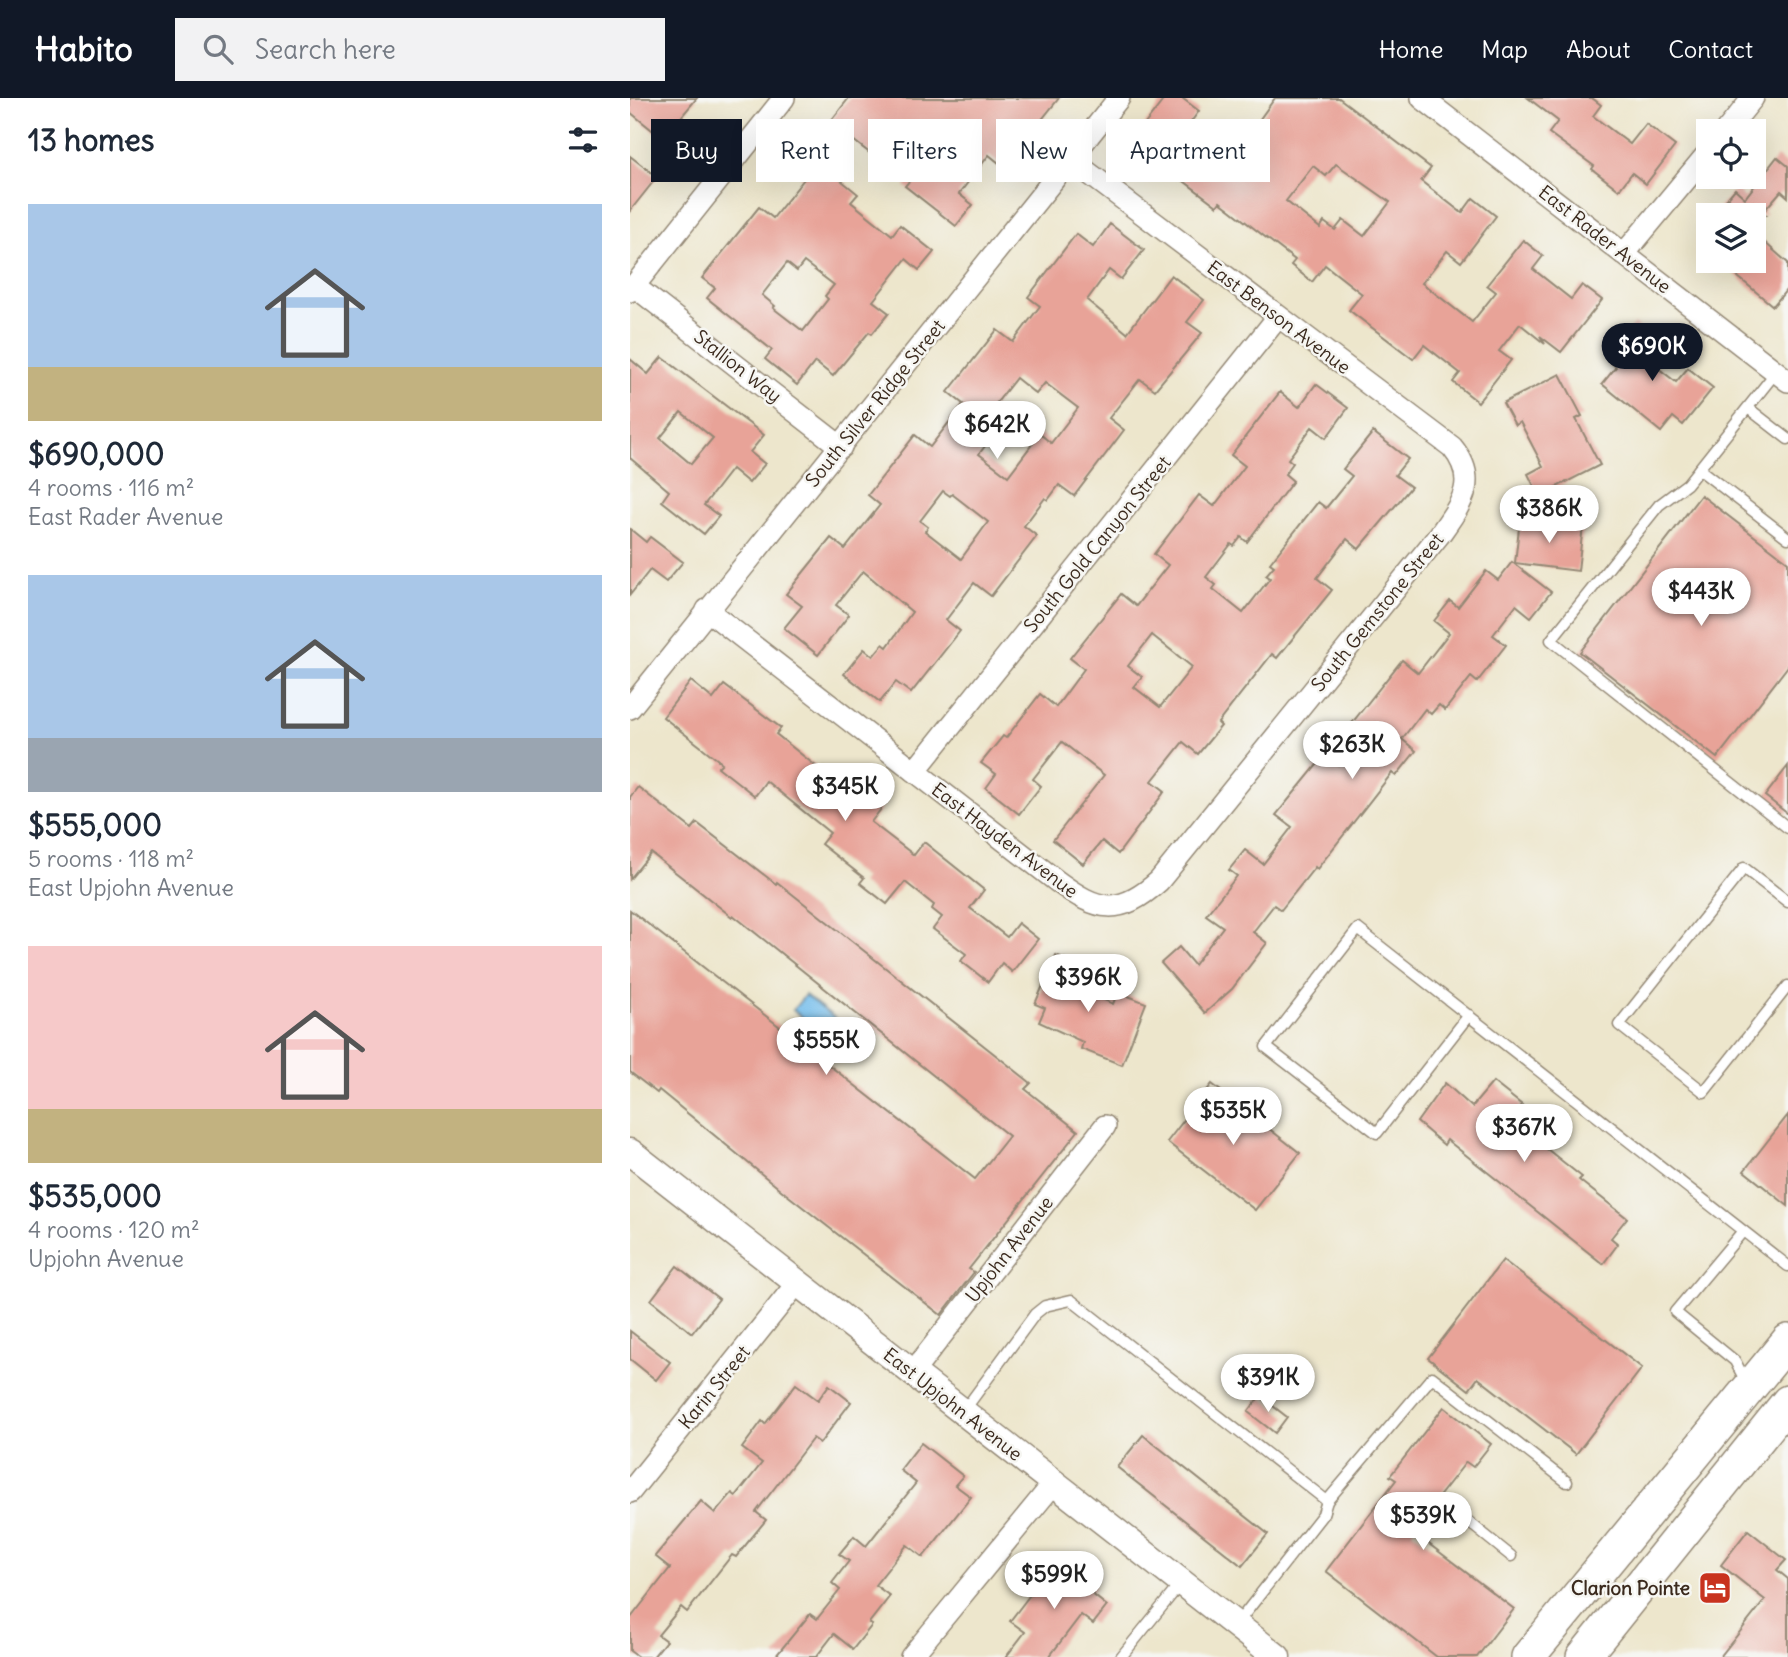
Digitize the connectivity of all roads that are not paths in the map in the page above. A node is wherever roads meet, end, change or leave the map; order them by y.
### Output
1 (783, 98) edge
2 (1119, 98) edge
3 (1422, 98) edge
4 (1753, 98) edge
5 (1736, 119) edge
6 (1092, 132) edge
7 (1696, 167) edge
8 (1092, 176) edge
9 (1052, 182) edge
10 (1624, 254) junction
11 (632, 288) edge
12 (1278, 317) junction
13 (1782, 377) edge
14 (1748, 408) junction
15 (1788, 439) edge
16 (841, 447) junction
17 (1699, 468) junction
18 (1466, 488) joint
19 (1788, 538) edge
20 (707, 610) junction
21 (630, 708) edge
22 (915, 771) junction
23 (1788, 828) edge
24 (1788, 902) edge
25 (1107, 908) joint
26 (1788, 986) edge
27 (1469, 1016) junction
28 (1105, 1125) dead end
29 (630, 1152) edge
30 (1743, 1231) junction
31 (1788, 1266) edge
32 (798, 1282) junction
33 (1788, 1341) edge
34 (913, 1372) junction
35 (1749, 1388) junction
36 (1785, 1411) edge
37 (963, 1412) junction
38 (1567, 1482) dead end
39 (1054, 1483) junction
40 (630, 1492) edge
41 (1327, 1502) junction
42 (1465, 1519) dead end
43 (1511, 1556) dead end
44 (1181, 1583) junction
45 (1236, 1625) junction
46 (911, 1657) edge
47 (1121, 1657) edge
48 (1277, 1657) edge
49 (1528, 1657) edge
50 (1583, 1657) edge

1 - 11 street
2 - 6 street, South Silver Ridge Street
3 - 10 street, East Rader Avenue
4 - 5 street
7 - 10 street
8 - 12 street, East Benson Avenue
9 - 16 street, South Silver Ridge Street
10 - 13 street, East Rader Avenue
11 - 16 street, Stallion Way
12 - 18 street, East Benson Avenue
12 - 22 street, South Gold Canyon Street
13 - 14 lane
14 - 15 lane
14 - 17 lane
16 - 20 street, South Silver Ridge Street
17 - 19 lane
17 - 23 lane
18 - 25 street, South Gemstone Street
20 - 21 street, South Silver Ridge Street
20 - 22 street, East Hayden Avenue
22 - 25 street, East Hayden Avenue
24 - 26 lane
27 - 27 lane
27 - 30 lane
28 - 34 street, Upjohn Avenue
29 - 32 street, East Upjohn Avenue
30 - 31 lane
30 - 35 lane
32 - 34 street, East Upjohn Avenue
32 - 40 street, Karin Street
33 - 35 main road
34 - 37 street, East Upjohn Avenue
35 - 36 street
35 - 49 main road
36 - 50 main road
37 - 39 street, East Upjohn Avenue
37 - 41 lane
38 - 41 lane
39 - 44 street, East Upjohn Avenue
39 - 46 street
41 - 45 lane
42 - 43 lane
44 - 45 street, East Upjohn Avenue
44 - 47 lane
45 - 48 street, East Upjohn Avenue

